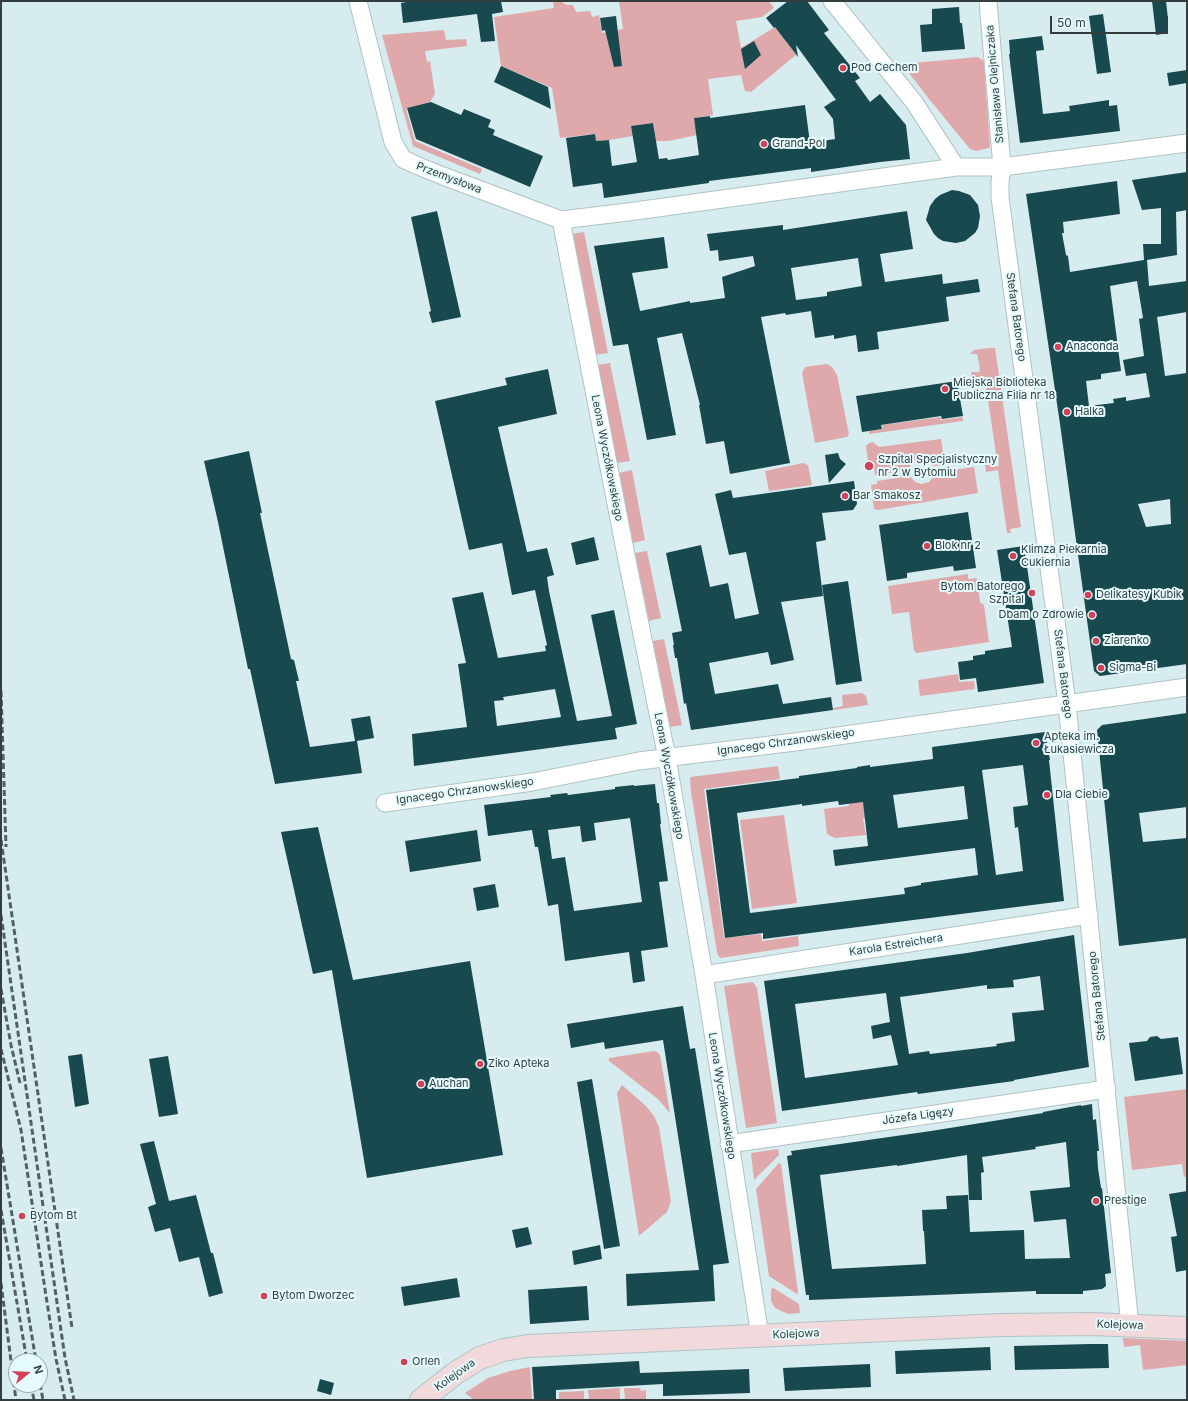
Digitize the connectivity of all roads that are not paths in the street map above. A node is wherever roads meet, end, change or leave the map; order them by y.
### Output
1 (358, 1) edge
2 (832, 1) edge
3 (988, 1) edge
4 (1187, 143) edge
5 (956, 167) junction
6 (1002, 168) junction
7 (561, 220) junction
8 (1187, 687) edge
9 (1067, 704) junction
10 (667, 758) junction
11 (385, 803) dead end
12 (1089, 915) junction
13 (704, 975) junction
14 (1107, 1089) junction
15 (729, 1144) junction
16 (1130, 1326) junction
17 (1187, 1328) edge
18 (760, 1336) junction
19 (421, 1400) edge

1 - 7 street, Przemysłowa
2 - 5 street
3 - 6 street, Stanisława Olejniczaka
4 - 6 street
5 - 6 street
5 - 7 street
6 - 9 street, Stefana Batorego
7 - 10 street, Leona Wyczółkowskiego
8 - 9 street, Ignacego Chrzanowskiego
9 - 10 street, Ignacego Chrzanowskiego
9 - 12 street, Stefana Batorego
10 - 11 street, Ignacego Chrzanowskiego
10 - 13 street, Leona Wyczółkowskiego
12 - 13 street, Karola Estreichera
12 - 14 street, Stefana Batorego
13 - 15 street, Leona Wyczółkowskiego
14 - 15 street, Józefa Ligęzy
14 - 16 street, Stefana Batorego
15 - 18 street, Leona Wyczółkowskiego
16 - 17 main road, Kolejowa
16 - 18 main road, Kolejowa
18 - 19 main road, Kolejowa

